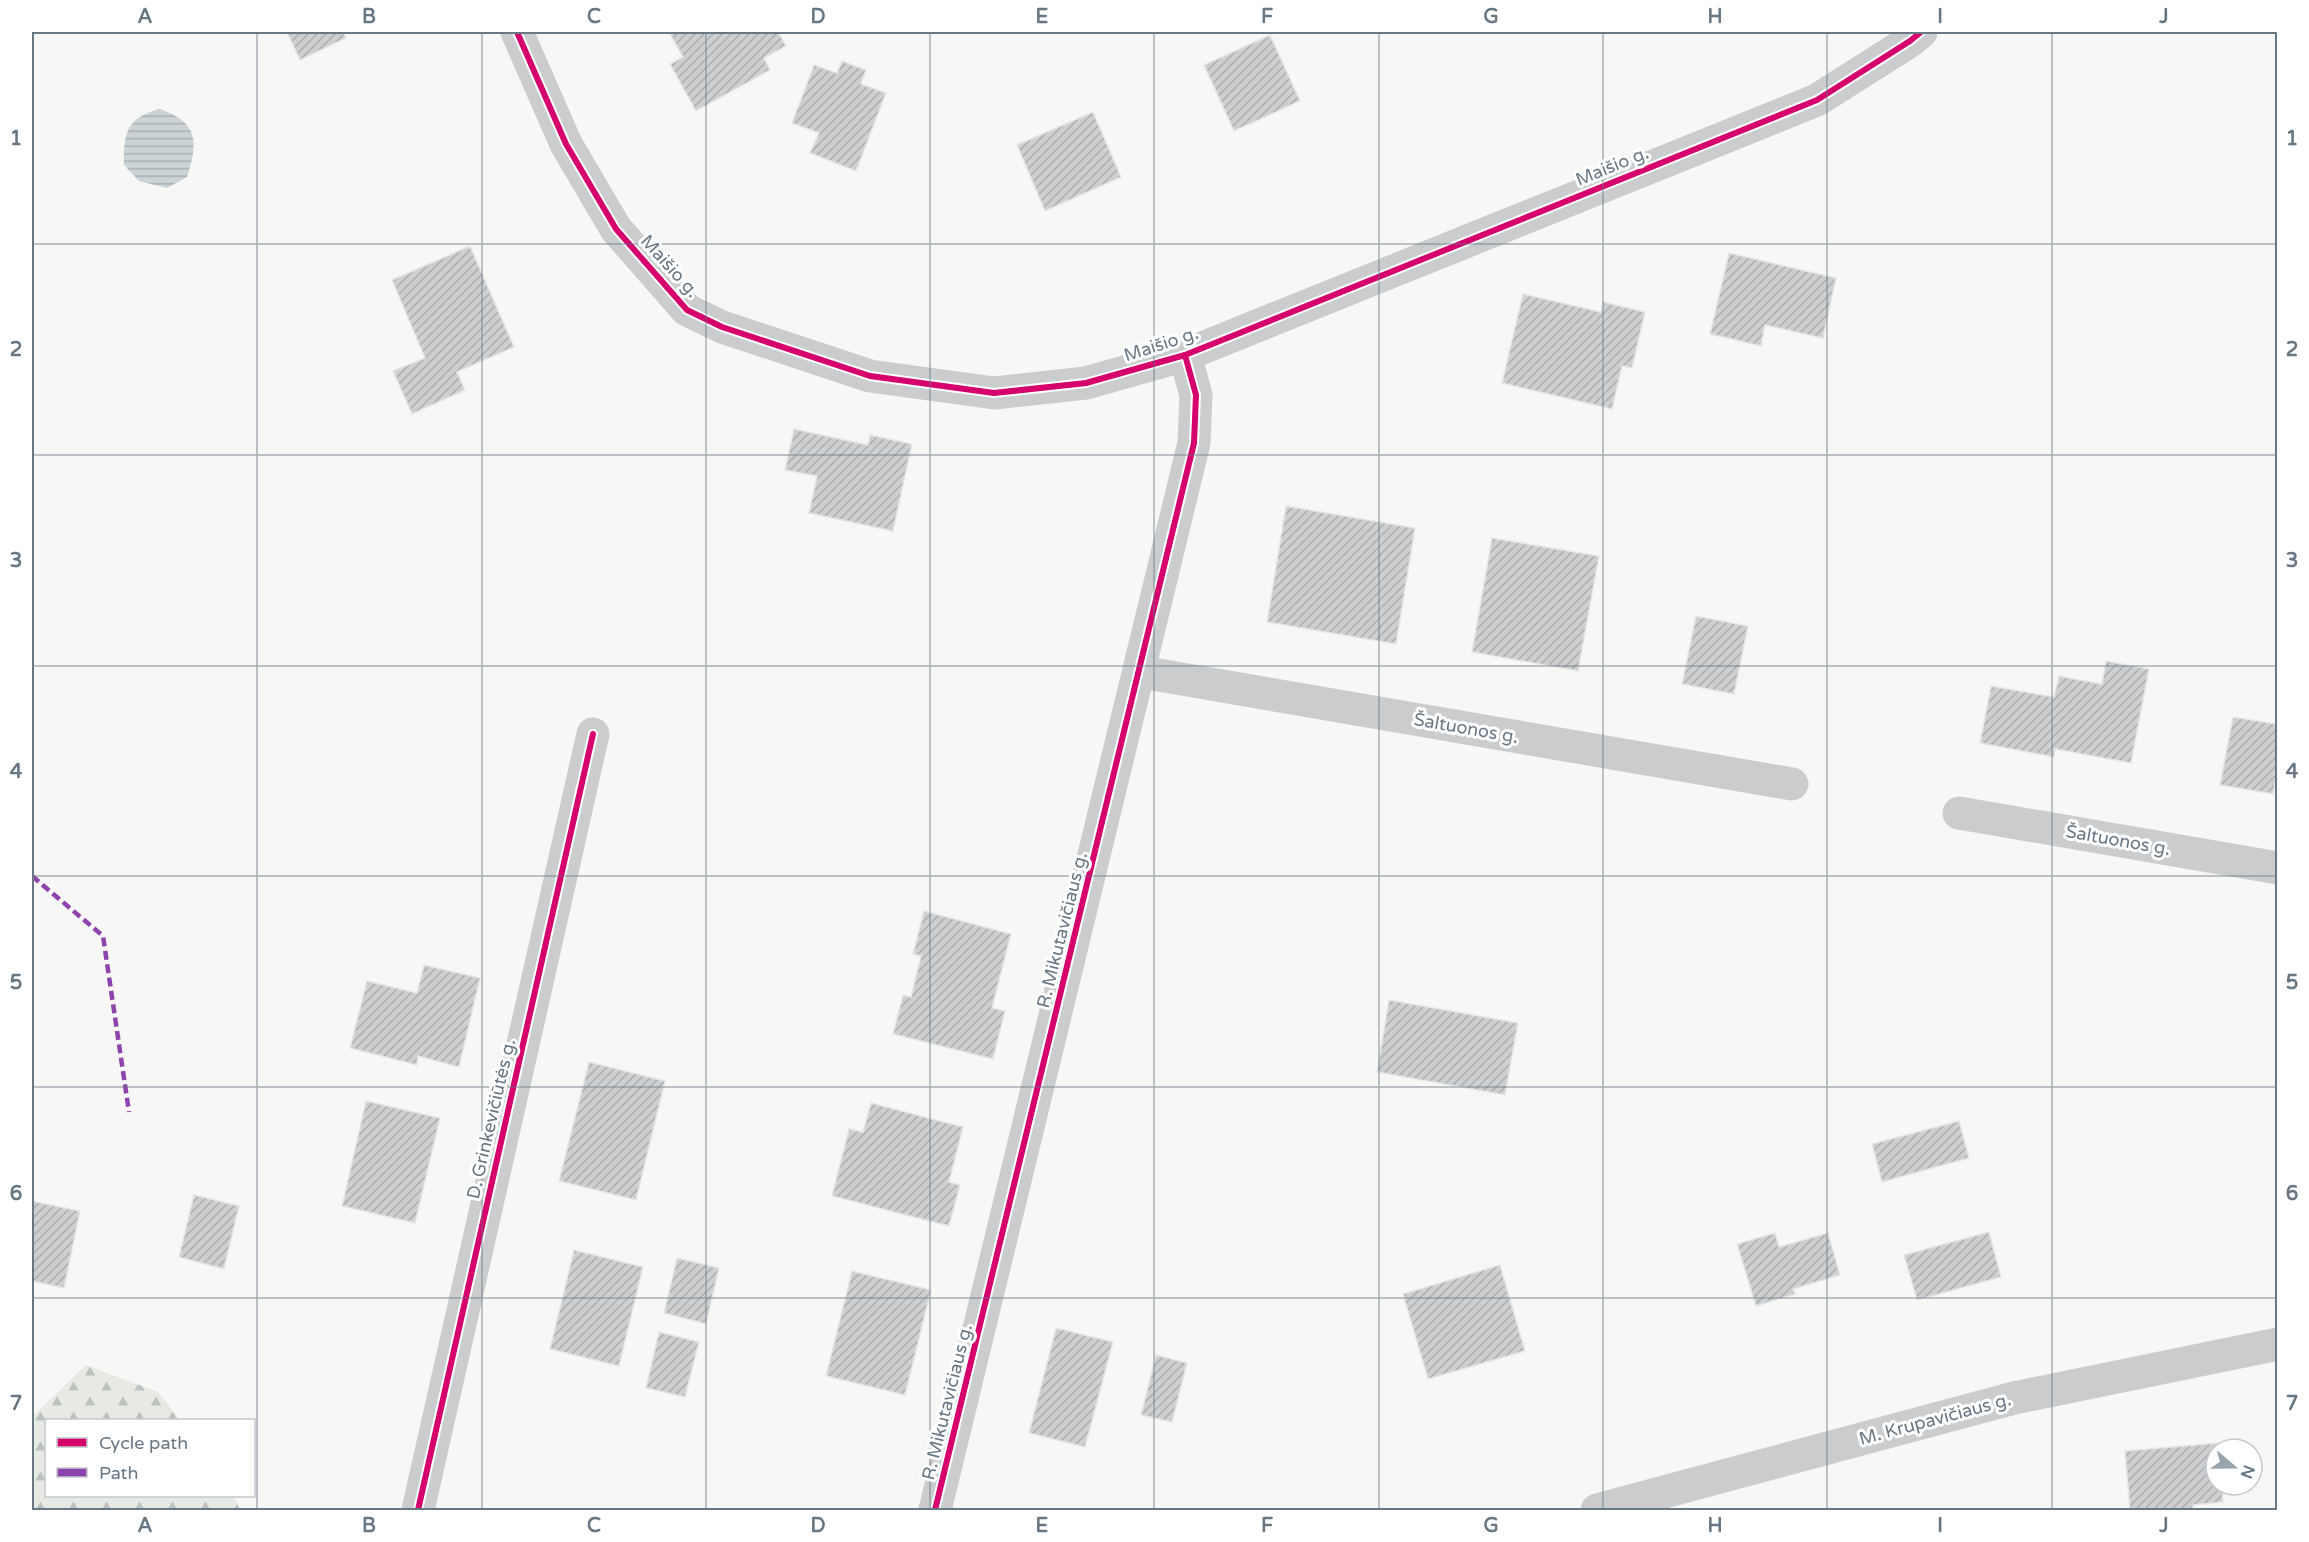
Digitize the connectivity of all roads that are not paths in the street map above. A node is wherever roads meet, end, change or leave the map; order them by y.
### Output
1 (517, 32) edge
2 (1921, 32) edge
3 (1185, 355) junction
4 (1141, 672) junction
5 (593, 734) dead end
6 (1792, 784) dead end
7 (1959, 813) dead end
8 (2277, 868) edge
9 (2277, 1344) edge
10 (418, 1510) edge
11 (935, 1510) edge
12 (1597, 1510) edge

1 - 3 street, Maišio g.
2 - 3 street, Maišio g.
3 - 4 street, R. Mikutavičiaus g.
4 - 6 street, Šaltuonos g.
4 - 11 street, R. Mikutavičiaus g.
5 - 10 street, D. Grinkevičiūtės g.
7 - 8 street, Šaltuonos g.
9 - 12 street, M. Krupavičiaus g.

